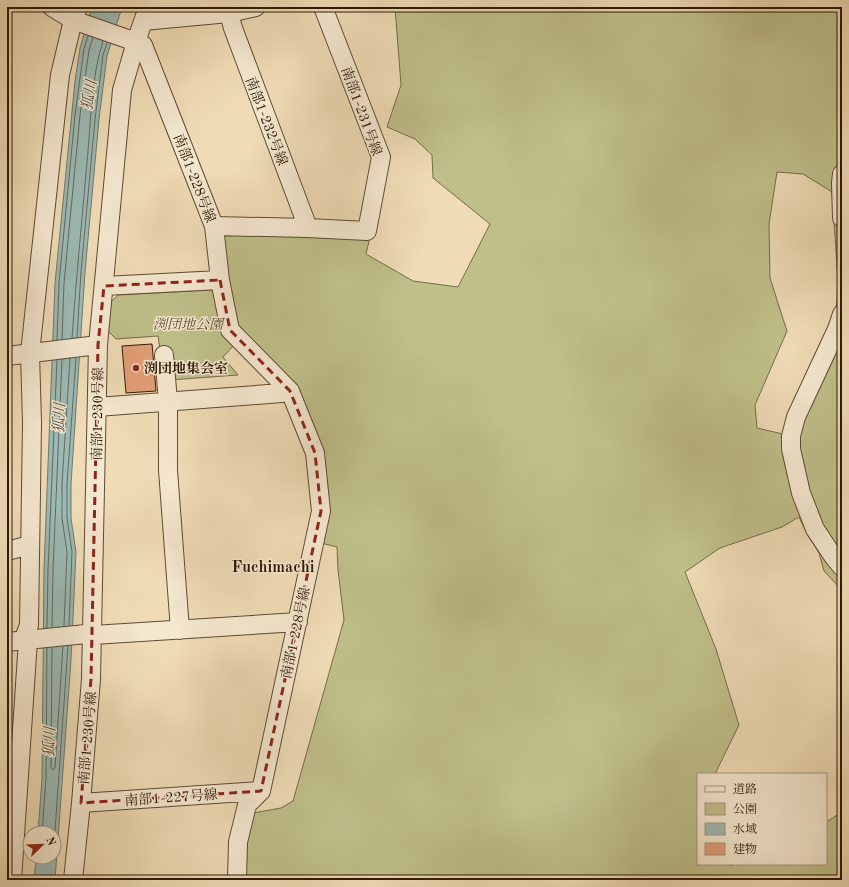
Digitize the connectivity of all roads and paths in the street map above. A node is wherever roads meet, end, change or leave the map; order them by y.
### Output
1 (52, 7) edge
2 (256, 7) edge
3 (323, 7) edge
4 (229, 13) junction
5 (145, 14) edge
6 (77, 16) edge
7 (134, 41) junction
8 (842, 174) edge
9 (842, 218) edge
10 (214, 226) junction
11 (308, 228) junction
12 (220, 280) junction
13 (104, 286) junction
14 (842, 314) edge
15 (95, 345) junction
16 (34, 352) junction
17 (164, 355) dead end
18 (7, 356) edge
19 (290, 391) junction
20 (168, 401) junction
21 (97, 407) junction
22 (30, 545) junction
23 (8, 550) edge
24 (842, 567) edge
25 (298, 622) junction
26 (180, 630) junction
27 (90, 635) junction
28 (30, 639) junction
29 (7, 642) edge
30 (261, 791) junction
31 (81, 803) junction
32 (11, 869) edge
33 (73, 880) edge
34 (237, 880) edge

1 - 6 street
2 - 4 street
3 - 11 street, 南部1-231号線
4 - 5 street
4 - 11 street, 南部1-232号線
5 - 7 street, 南部1-230号線
6 - 7 street
6 - 16 street
7 - 10 street, 南部1-228号線
7 - 13 street, 南部1-230号線
8 - 9 street
10 - 11 street, 南部1-231号線
10 - 12 street, 南部1-228号線
12 - 13 street
12 - 19 street, 南部1-228号線
13 - 15 street, 南部1-230号線
14 - 24 street
15 - 16 street
15 - 21 street, 南部1-230号線
16 - 18 street
16 - 22 street
17 - 20 street
19 - 20 street
19 - 25 street, 南部1-228号線
20 - 21 street
20 - 26 street
21 - 27 street, 南部1-230号線
22 - 23 street
22 - 28 street
25 - 26 street
25 - 30 street, 南部1-228号線
26 - 27 street
27 - 28 street
27 - 31 street, 南部1-230号線
28 - 29 street
28 - 32 street
30 - 31 street, 南部1-227号線
30 - 34 street
31 - 33 street, 南部1-230号線

